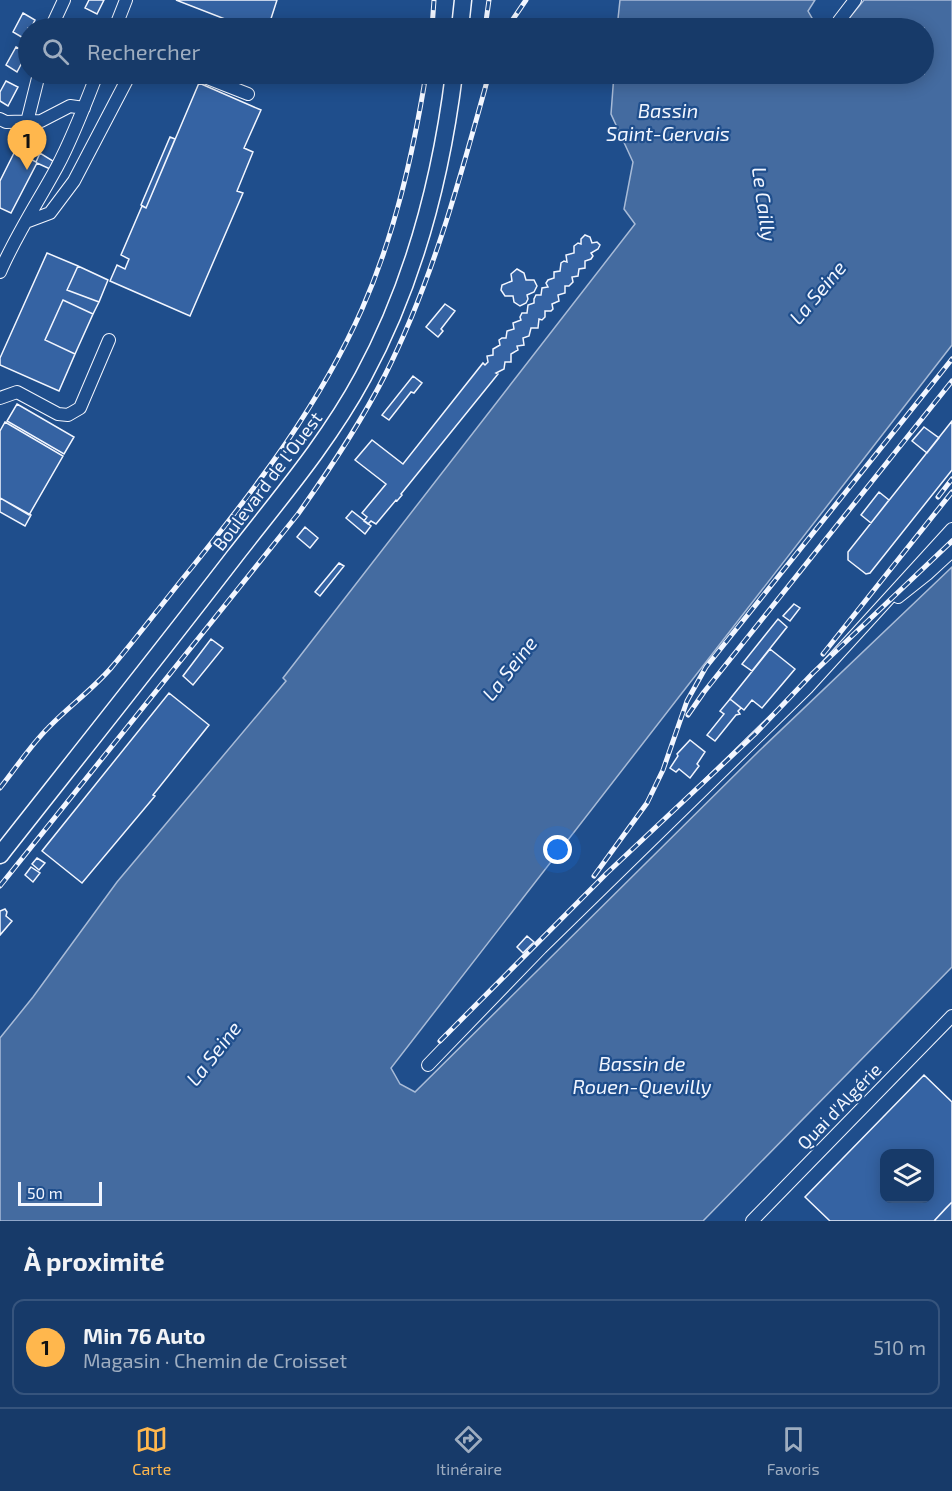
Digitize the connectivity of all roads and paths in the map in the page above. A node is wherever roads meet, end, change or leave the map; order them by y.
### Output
1 (126, 0) edge
2 (463, 0) edge
3 (855, 0) edge
4 (63, 1) edge
5 (55, 18) edge
6 (119, 18) edge
7 (461, 18) edge
8 (841, 18) edge
9 (36, 84) edge
10 (93, 84) edge
11 (125, 84) edge
12 (222, 84) edge
13 (453, 84) edge
14 (248, 94) dead end
15 (84, 108) junction
16 (0, 119) edge
17 (27, 122) junction
18 (26, 222) junction
19 (0, 272) edge
20 (109, 340) dead end
21 (0, 398) edge
22 (952, 529) edge
23 (952, 551) edge
24 (871, 618) junction
25 (0, 855) edge
26 (952, 1016) edge
27 (428, 1065) dead end
28 (752, 1221) edge

1 - 6 street
2 - 7 main road
3 - 8 street
4 - 5 street
9 - 17 street
10 - 15 street
11 - 18 street
12 - 14 street
13 - 25 main road, Boulevard de l'Ouest
15 - 17 street
15 - 18 street
16 - 17 street
18 - 19 street
20 - 21 street
22 - 24 street
23 - 24 street
24 - 27 street
26 - 28 street, Quai d'Algérie

